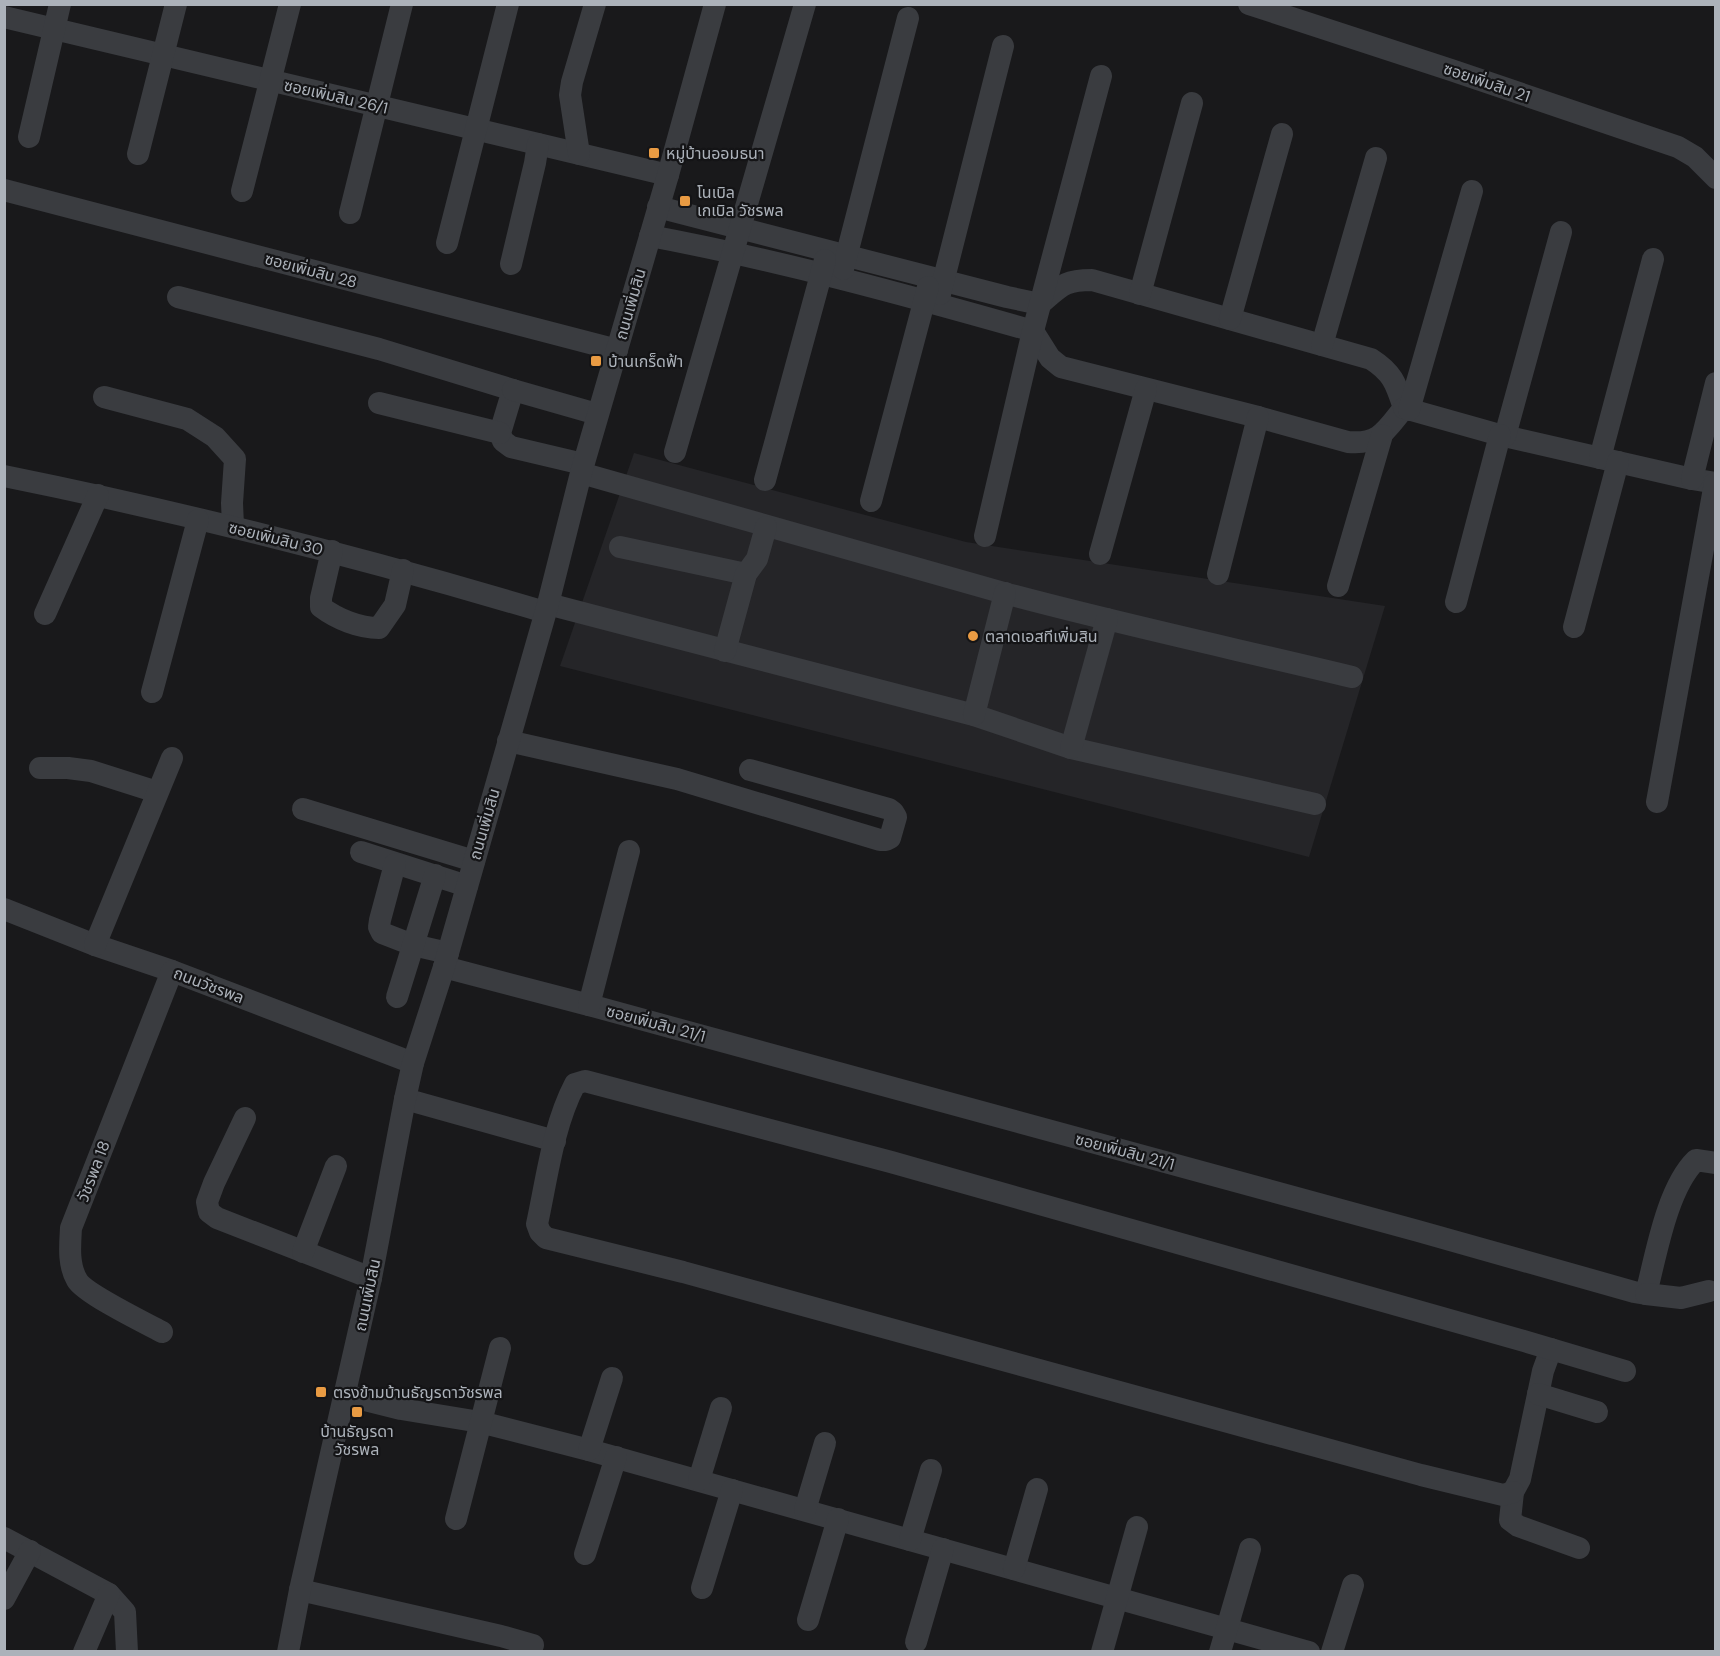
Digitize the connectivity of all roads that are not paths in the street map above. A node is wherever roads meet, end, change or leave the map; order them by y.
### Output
1 (60, 4) edge
2 (176, 4) edge
3 (290, 4) edge
4 (402, 4) edge
5 (508, 4) edge
6 (595, 4) edge
7 (715, 4) edge
8 (805, 4) edge
9 (1249, 4) edge
10 (4, 17) edge
11 (908, 18) dead end
12 (54, 29) junction
13 (1003, 46) dead end
14 (163, 55) junction
15 (1101, 76) dead end
16 (270, 81) junction
17 (1192, 103) dead end
18 (377, 106) junction
19 (476, 129) junction
20 (1282, 134) dead end
21 (29, 137) dead end
22 (538, 144) junction
23 (138, 154) dead end
24 (579, 154) junction
25 (1376, 158) dead end
26 (668, 175) junction
27 (1716, 178) edge
28 (4, 190) edge
29 (242, 191) dead end
30 (1472, 191) dead end
31 (658, 207) junction
32 (350, 213) dead end
33 (740, 227) junction
34 (1561, 232) dead end
35 (650, 236) junction
36 (447, 243) dead end
37 (837, 252) junction
38 (732, 253) junction
39 (1653, 259) dead end
40 (511, 264) dead end
41 (830, 277) junction
42 (937, 279) junction
43 (1140, 294) junction
44 (178, 297) dead end
45 (931, 302) junction
46 (1040, 304) junction
47 (1230, 319) junction
48 (1033, 331) junction
49 (1322, 345) junction
50 (617, 351) junction
51 (1716, 383) edge
52 (1146, 389) junction
53 (513, 390) junction
54 (104, 397) dead end
55 (379, 403) dead end
56 (1406, 409) junction
57 (597, 414) junction
58 (1258, 417) junction
59 (500, 433) junction
60 (1382, 435) junction
61 (1502, 435) junction
62 (675, 452) dead end
63 (1609, 460) junction
64 (582, 469) junction
65 (4, 476) edge
66 (1692, 479) junction
67 (765, 480) dead end
68 (1715, 483) edge
69 (98, 495) junction
70 (871, 501) dead end
71 (198, 520) junction
72 (233, 526) junction
73 (766, 526) junction
74 (985, 536) dead end
75 (620, 547) dead end
76 (332, 551) junction
77 (1100, 554) dead end
78 (403, 570) junction
79 (746, 574) junction
80 (1218, 574) dead end
81 (1338, 586) dead end
82 (1005, 593) junction
83 (1456, 602) dead end
84 (547, 608) junction
85 (45, 614) dead end
86 (1107, 619) junction
87 (1574, 627) dead end
88 (725, 651) junction
89 (1352, 677) dead end
90 (152, 692) dead end
91 (974, 715) junction
92 (508, 741) junction
93 (1071, 748) junction
94 (172, 758) dead end
95 (40, 768) dead end
96 (750, 770) dead end
97 (157, 792) junction
98 (1657, 802) dead end
99 (1315, 804) dead end
100 (303, 809) dead end
101 (629, 851) dead end
102 (361, 852) dead end
103 (474, 861) junction
104 (395, 864) junction
105 (435, 875) junction
106 (467, 886) junction
107 (4, 909) edge
108 (95, 945) junction
109 (414, 945) junction
110 (446, 960) junction
111 (172, 970) junction
112 (397, 997) dead end
113 (589, 1005) junction
114 (414, 1064) junction
115 (405, 1099) junction
116 (245, 1118) dead end
117 (555, 1141) junction
118 (1716, 1163) edge
119 (336, 1166) dead end
120 (303, 1252) junction
121 (371, 1278) junction
122 (1709, 1291) dead end
123 (1646, 1294) junction
124 (162, 1332) dead end
125 (500, 1348) dead end
126 (1551, 1349) junction
127 (1625, 1371) dead end
128 (612, 1378) dead end
129 (1538, 1394) junction
130 (345, 1395) junction
131 (721, 1408) dead end
132 (1598, 1412) dead end
133 (480, 1422) junction
134 (825, 1443) dead end
135 (589, 1450) junction
136 (616, 1457) junction
137 (931, 1470) dead end
138 (699, 1480) junction
139 (1037, 1489) dead end
140 (732, 1490) junction
141 (1513, 1491) junction
142 (805, 1510) junction
143 (456, 1519) dead end
144 (838, 1519) junction
145 (1137, 1527) dead end
146 (4, 1538) edge
147 (910, 1540) junction
148 (1579, 1548) dead end
149 (943, 1549) junction
150 (1250, 1549) dead end
151 (30, 1551) junction
152 (585, 1554) dead end
153 (1014, 1569) junction
154 (1353, 1585) dead end
155 (702, 1588) dead end
156 (300, 1590) junction
157 (109, 1594) junction
158 (4, 1599) edge
159 (1117, 1599) junction
160 (808, 1620) dead end
161 (1227, 1628) junction
162 (916, 1642) dead end
163 (533, 1645) dead end
164 (84, 1652) edge
165 (126, 1652) edge
166 (288, 1652) edge
167 (1102, 1652) edge
168 (1220, 1652) edge
169 (1309, 1652) edge
170 (1332, 1652) edge

1 - 12 street
2 - 14 street
3 - 16 street
4 - 18 street
5 - 19 street
6 - 24 street
7 - 26 street, ถนนเพิ่มสิน
8 - 33 street
9 - 27 street, ซอยเพิ่มสิน 21
10 - 12 street, ซอยเพิ่มสิน 26/1
11 - 37 street
12 - 14 street, ซอยเพิ่มสิน 26/1
12 - 21 street
13 - 42 street
14 - 16 street, ซอยเพิ่มสิน 26/1
14 - 23 street
15 - 46 street
16 - 18 street, ซอยเพิ่มสิน 26/1
16 - 29 street
17 - 43 street
18 - 19 street, ซอยเพิ่มสิน 26/1
18 - 32 street
19 - 22 street, ซอยเพิ่มสิน 26/1
19 - 36 street
20 - 47 street
22 - 24 street, ซอยเพิ่มสิน 26/1
22 - 40 street
24 - 26 street, ซอยเพิ่มสิน 26/1
25 - 49 street
26 - 31 street, ถนนเพิ่มสิน
28 - 50 street, ซอยเพิ่มสิน 28
30 - 56 street
31 - 33 street
31 - 35 street, ถนนเพิ่มสิน
33 - 37 street
33 - 38 street
34 - 61 street
35 - 38 street
35 - 50 street, ถนนเพิ่มสิน
37 - 41 street
37 - 42 street
38 - 41 street
38 - 62 street
39 - 63 street
41 - 45 street
41 - 67 street
42 - 45 street
42 - 46 street
43 - 46 street
43 - 47 street
44 - 53 street
45 - 48 street
45 - 70 street
46 - 48 street
47 - 49 street
48 - 52 street
48 - 74 street
49 - 56 street
50 - 57 street, ถนนเพิ่มสิน
51 - 66 street
52 - 58 street
52 - 77 street
53 - 57 street
53 - 59 street
54 - 72 street
55 - 59 street
56 - 60 street
56 - 61 street
57 - 64 street, ถนนเพิ่มสิน
58 - 60 street
58 - 80 street
59 - 64 street
60 - 81 street
61 - 63 street
61 - 83 street
63 - 66 street
63 - 87 street
64 - 73 street
64 - 84 street, ถนนเพิ่มสิน
65 - 69 street, ซอยเพิ่มสิน 30
66 - 68 street
68 - 98 street
69 - 71 street, ซอยเพิ่มสิน 30
69 - 85 street
71 - 72 street, ซอยเพิ่มสิน 30
71 - 90 street
72 - 76 street, ซอยเพิ่มสิน 30
73 - 79 street
73 - 82 street
75 - 79 street
76 - 78 street, ซอยเพิ่มสิน 30
76 - 78 street
78 - 84 street, ซอยเพิ่มสิน 30
79 - 88 street
82 - 86 street
82 - 91 street
84 - 88 street, ซอยเพิ่มสิน 30
84 - 92 street, ถนนเพิ่มสิน
86 - 89 street
86 - 93 street
88 - 91 street, ซอยเพิ่มสิน 30
91 - 93 street, ซอยเพิ่มสิน 30
92 - 96 street
92 - 103 street, ถนนเพิ่มสิน
93 - 99 street, ซอยเพิ่มสิน 30
94 - 97 street
95 - 97 street
97 - 108 street
100 - 103 street
101 - 113 street
102 - 104 street
103 - 106 street, ถนนเพิ่มสิน
104 - 105 street
104 - 109 street, ซอยเพิ่มสิน 21/1
105 - 106 street
105 - 109 street
106 - 110 street, ถนนเพิ่มสิน
107 - 108 street, ถนนวัชรพล
108 - 111 street, ถนนวัชรพล
109 - 110 street, ซอยเพิ่มสิน 21/1
109 - 112 street
110 - 113 street, ซอยเพิ่มสิน 21/1
110 - 114 street, ถนนเพิ่มสิน
111 - 114 street, ถนนวัชรพล
111 - 124 street, วัชรพล 18
113 - 123 street, ซอยเพิ่มสิน 21/1
114 - 115 street, ถนนเพิ่มสิน
115 - 117 street
115 - 121 street, ถนนเพิ่มสิน
116 - 120 street
117 - 126 street
117 - 141 street
118 - 123 street
119 - 120 street
120 - 121 street
121 - 130 street, ถนนเพิ่มสิน
122 - 123 street, ซอยเพิ่มสิน 21/1
125 - 133 street
126 - 127 street
126 - 129 street
128 - 135 street
129 - 132 street
129 - 141 street
130 - 133 street
130 - 156 street, ถนนเพิ่มสิน
131 - 138 street
133 - 135 street
133 - 143 street
134 - 142 street
135 - 136 street
136 - 138 street
136 - 152 street
137 - 147 street
138 - 140 street
139 - 153 street
140 - 142 street
140 - 155 street
141 - 148 street
142 - 144 street
144 - 147 street
144 - 160 street
145 - 159 street
146 - 151 street
147 - 149 street
149 - 153 street
149 - 162 street
150 - 161 street
151 - 157 street
151 - 158 street
153 - 159 street
154 - 170 street
156 - 163 street
156 - 166 street, ถนนเพิ่มสิน
157 - 164 street
157 - 165 street
159 - 161 street
159 - 167 street
161 - 168 street
161 - 169 street

